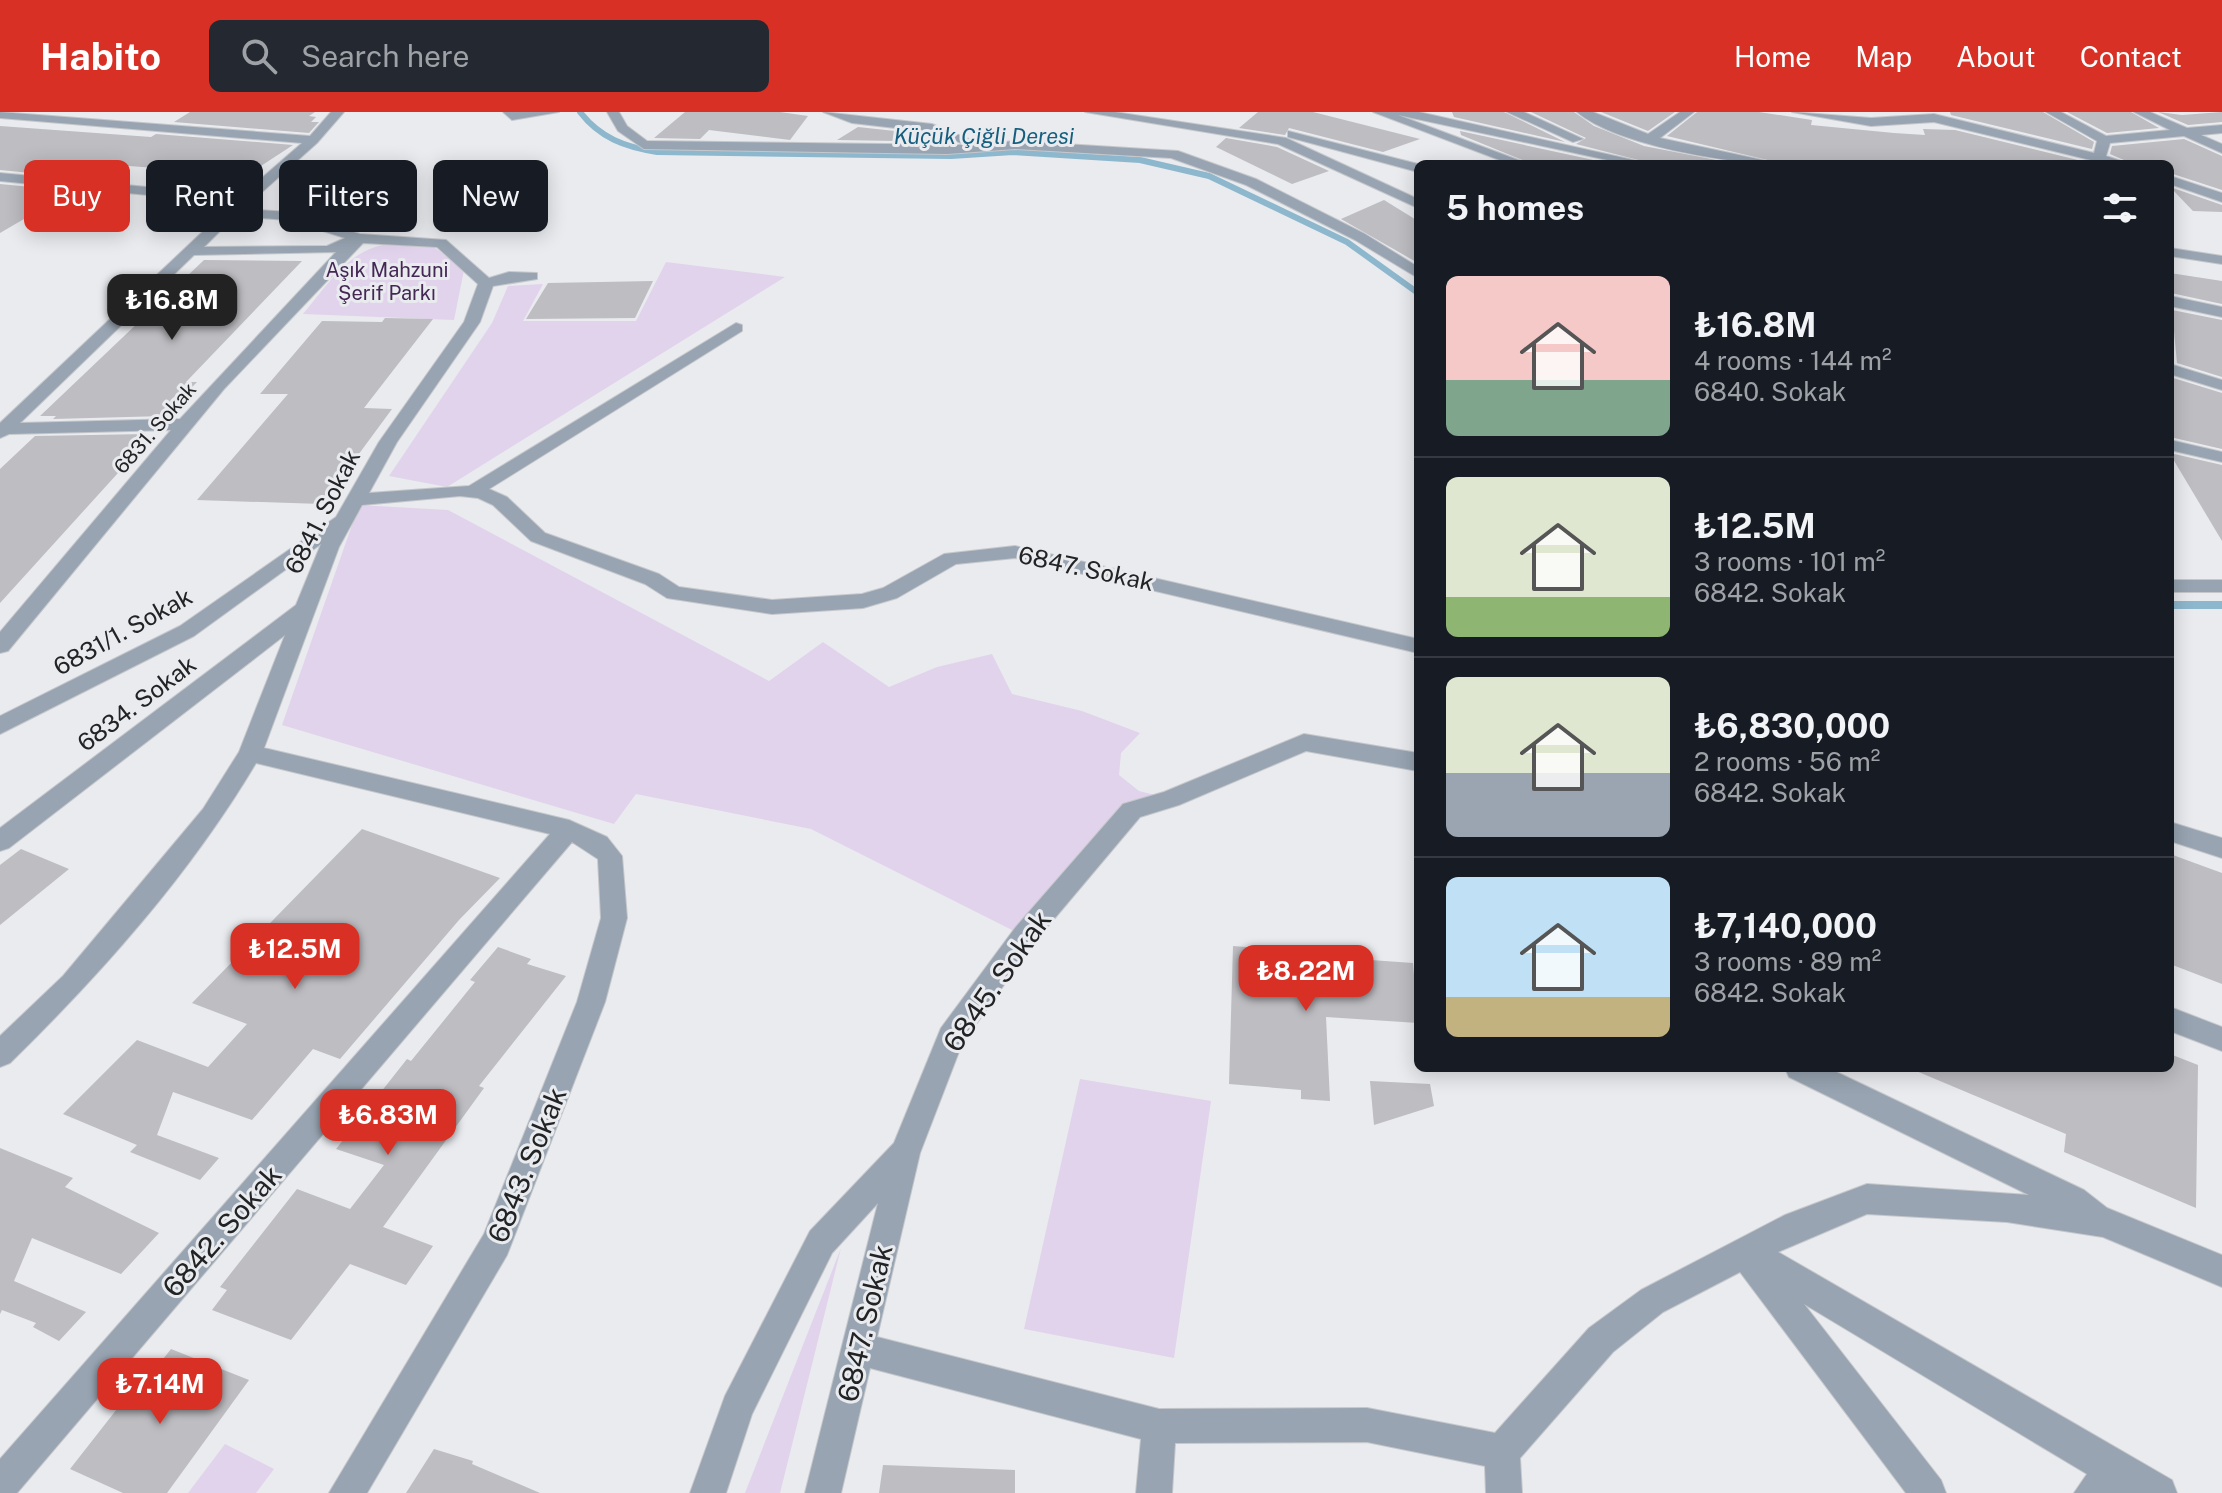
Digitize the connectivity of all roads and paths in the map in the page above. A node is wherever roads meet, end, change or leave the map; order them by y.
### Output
1 (338, 112) edge
2 (509, 112) edge
3 (553, 112) edge
4 (613, 112) edge
5 (829, 112) edge
6 (1091, 112) edge
7 (1188, 112) edge
8 (1379, 112) edge
9 (1402, 112) edge
10 (1513, 112) edge
11 (1583, 112) edge
12 (1688, 112) edge
13 (2052, 112) edge
14 (2140, 112) edge
15 (1804, 113) edge
16 (0, 114) edge
17 (1932, 115) edge
18 (2222, 129) edge
19 (2186, 134) junction
20 (313, 140) junction
21 (1648, 140) junction
22 (2104, 140) junction
23 (984, 147) junction
24 (2222, 149) edge
25 (2100, 156) junction
26 (1511, 160) edge
27 (1624, 160) edge
28 (1631, 160) edge
29 (1753, 160) edge
30 (2112, 160) edge
31 (1414, 167) edge
32 (0, 177) edge
33 (2174, 181) edge
34 (263, 183) edge
35 (146, 195) edge
36 (2174, 198) edge
37 (2222, 199) edge
38 (1414, 202) edge
39 (263, 211) edge
40 (210, 232) edge
41 (359, 238) junction
42 (190, 251) junction
43 (2174, 253) edge
44 (2222, 260) edge
45 (1414, 271) edge
46 (532, 276) dead end
47 (486, 283) junction
48 (2174, 302) edge
49 (2222, 312) edge
50 (736, 328) dead end
51 (2174, 370) edge
52 (2222, 385) edge
53 (186, 424) junction
54 (2, 430) edge
55 (2174, 446) edge
56 (2222, 457) edge
57 (472, 492) junction
58 (349, 509) junction
59 (2174, 586) edge
60 (2222, 586) edge
61 (305, 609) junction
62 (1414, 645) edge
63 (0, 646) edge
64 (0, 726) edge
65 (250, 753) junction
66 (1414, 761) edge
67 (569, 829) junction
68 (2174, 832) edge
69 (0, 841) edge
70 (2222, 848) edge
71 (2174, 1021) edge
72 (2222, 1039) edge
73 (0, 1054) edge
74 (1807, 1072) edge
75 (905, 1152) junction
76 (2104, 1222) junction
77 (1744, 1250) junction
78 (2222, 1271) edge
79 (859, 1349) junction
80 (1159, 1426) junction
81 (1502, 1452) junction
82 (2104, 1482) edge
83 (0, 1486) edge
84 (347, 1493) edge
85 (708, 1493) edge
86 (823, 1493) edge
87 (1154, 1493) edge
88 (1504, 1493) edge
89 (1928, 1493) edge
90 (2159, 1493) edge

1 - 20 street
2 - 3 street
4 - 23 street
5 - 23 street
6 - 38 street
7 - 31 street
8 - 26 street
9 - 27 street
10 - 28 street
11 - 21 street
12 - 21 street
13 - 22 street
14 - 19 street
15 - 17 street
16 - 20 street
17 - 25 street
18 - 19 street
19 - 22 street
19 - 24 street
20 - 34 street
21 - 29 street
22 - 25 street
23 - 45 street
25 - 30 street
32 - 35 street
33 - 37 street
36 - 37 street
39 - 41 street
40 - 42 street
41 - 42 street
41 - 47 street
41 - 53 street, 6831. Sokak
42 - 54 street
43 - 44 street
46 - 47 street
47 - 58 street, 6841. Sokak
48 - 49 street
50 - 57 street
51 - 52 street
53 - 54 street
53 - 63 street, 6831. Sokak
55 - 56 street
57 - 58 street, 6847. Sokak
57 - 62 street, 6847. Sokak
58 - 61 street, 6841. Sokak
58 - 64 street, 6831/1. Sokak
59 - 60 street
61 - 65 street, 6841. Sokak
61 - 69 street, 6834. Sokak
65 - 67 street
65 - 73 street, 6841. Sokak
66 - 75 street, 6845. Sokak
67 - 83 street, 6842. Sokak
67 - 84 street, 6843. Sokak
68 - 70 street
71 - 72 street
74 - 76 street
75 - 79 street, 6847. Sokak
75 - 85 street, 6845. Sokak
76 - 77 street
76 - 78 street
77 - 81 street
77 - 82 street
77 - 89 street
79 - 80 street
79 - 86 street, 6847. Sokak
80 - 81 street
80 - 87 street
81 - 88 street
82 - 90 street

